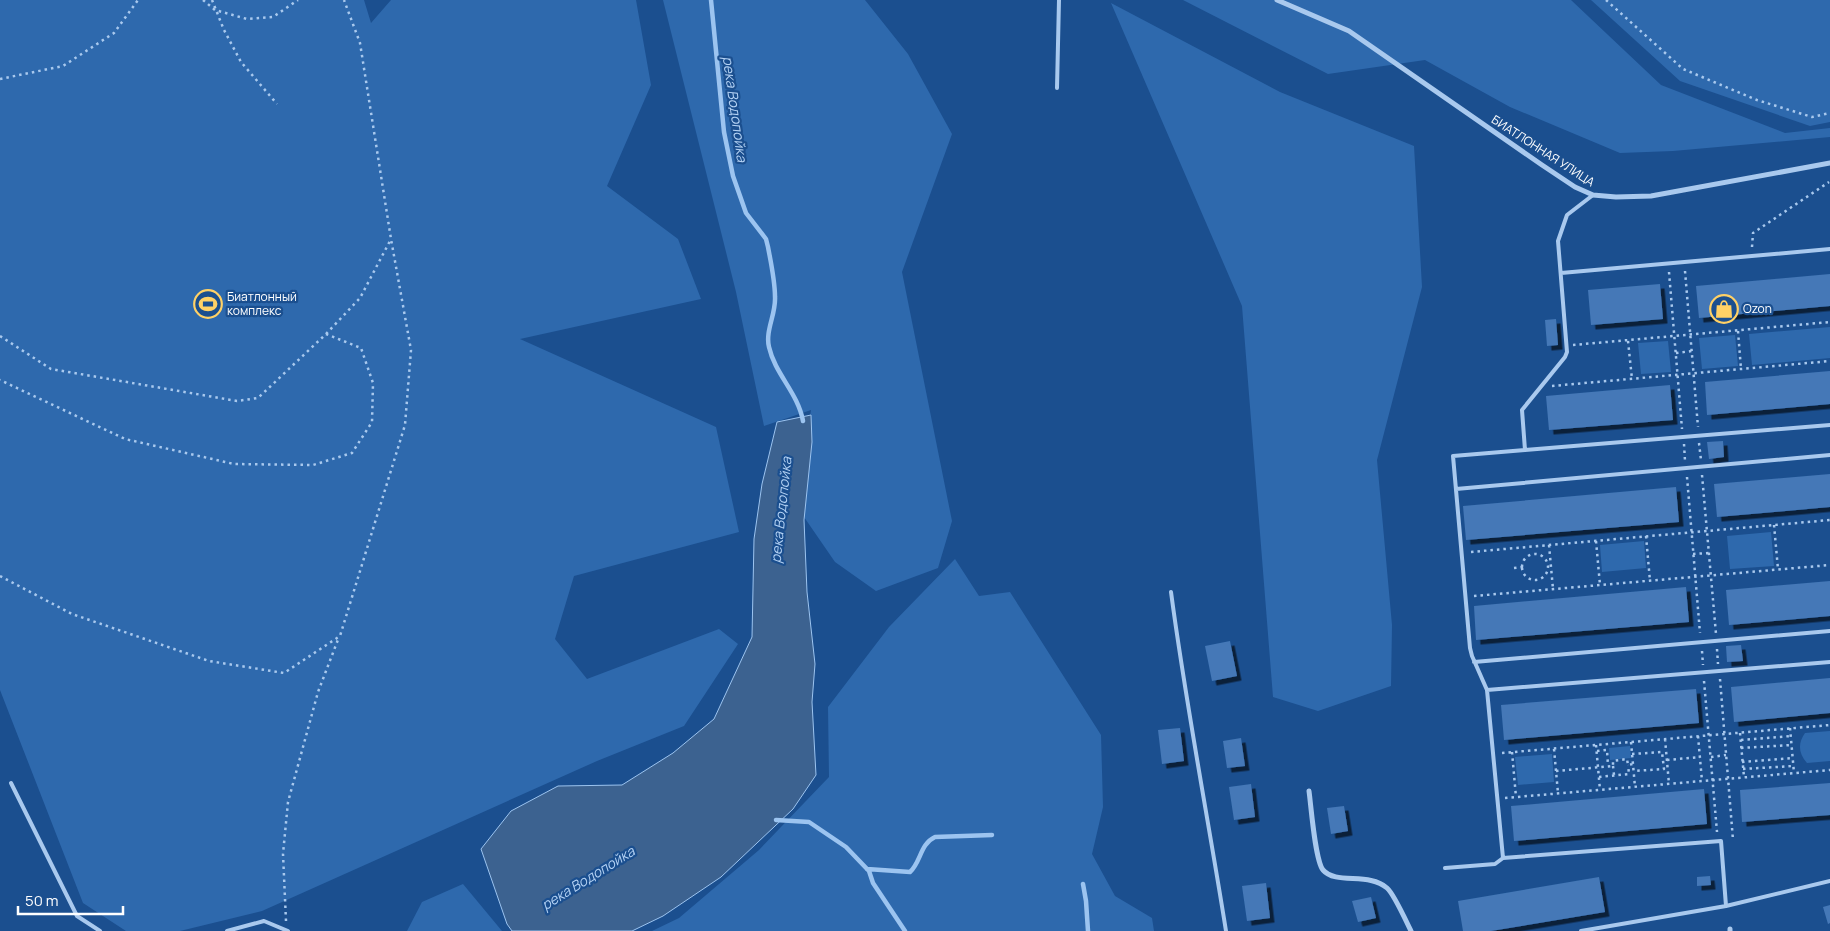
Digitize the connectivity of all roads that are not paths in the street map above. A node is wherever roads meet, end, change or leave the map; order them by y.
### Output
1 (1059, 0) edge
2 (1277, 0) edge
3 (1057, 88) dead end
4 (1830, 163) edge
5 (1593, 195) junction
6 (1830, 249) edge
7 (1561, 273) junction
8 (1830, 425) edge
9 (1525, 450) junction
10 (1830, 455) edge
11 (1456, 489) junction
12 (1172, 592) dead end
13 (1830, 631) edge
14 (1474, 662) junction
15 (1830, 662) edge
16 (1488, 690) junction
17 (11, 783) dead end
18 (1309, 791) dead end
19 (1503, 858) junction
20 (1445, 868) dead end
21 (1830, 881) edge
22 (1726, 906) junction
23 (287, 930) edge
24 (100, 931) edge
25 (227, 931) edge
26 (1226, 931) edge
27 (1411, 931) edge
28 (1581, 931) edge

1 - 3 lane
2 - 5 street, БИАТЛОННАЯ УЛИЦА
4 - 5 street, БИАТЛОННАЯ УЛИЦА
5 - 7 lane
6 - 7 lane
7 - 9 lane
8 - 9 lane
9 - 11 lane
10 - 11 lane
11 - 14 lane
12 - 26 lane
13 - 14 lane
14 - 16 lane
15 - 16 lane
16 - 19 lane
17 - 24 lane
18 - 27 street
19 - 20 lane
19 - 22 lane
21 - 22 lane
22 - 28 lane
23 - 25 lane

